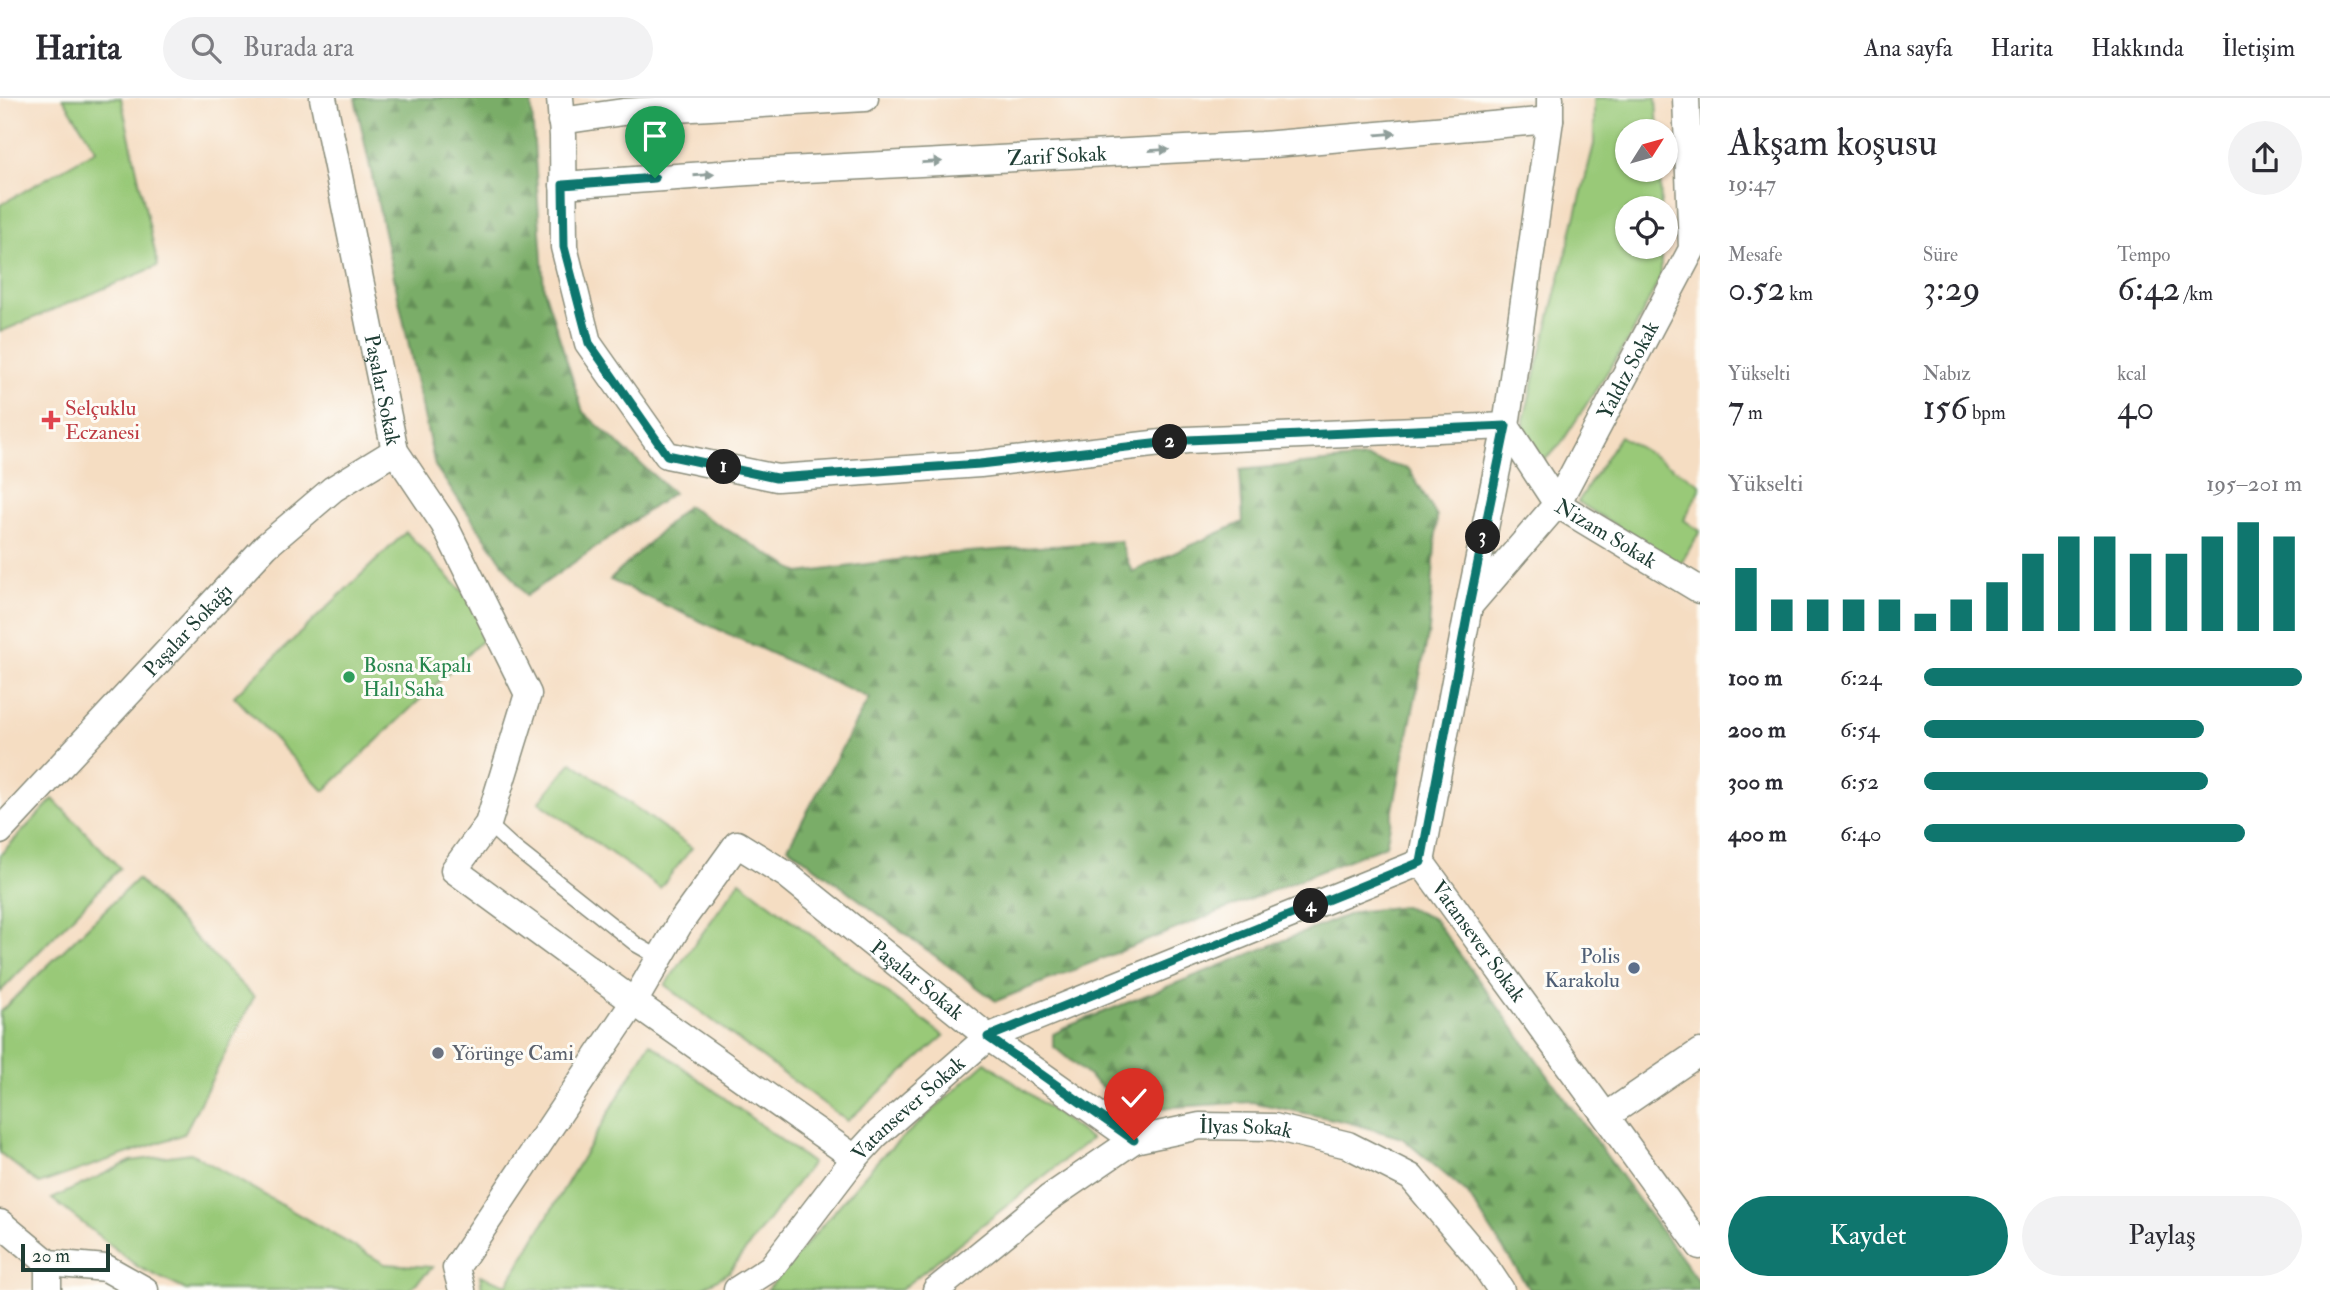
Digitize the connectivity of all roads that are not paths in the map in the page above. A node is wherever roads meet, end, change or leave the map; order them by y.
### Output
1 (323, 98) edge
2 (865, 98) edge
3 (1686, 98) edge
4 (1550, 109) edge
5 (560, 110) edge
6 (563, 185) junction
7 (1506, 426) junction
8 (395, 452) junction
9 (1557, 503) junction
10 (1700, 590) edge
11 (1469, 606) junction
12 (488, 824) junction
13 (0, 831) edge
14 (1421, 862) junction
15 (660, 958) junction
16 (634, 1002) junction
17 (988, 1037) junction
18 (1700, 1052) edge
19 (1606, 1116) junction
20 (1134, 1140) junction
21 (855, 1158) junction
22 (0, 1223) edge
23 (1700, 1246) edge
24 (48, 1263) junction
25 (48, 1290) edge
26 (145, 1290) edge
27 (463, 1290) edge
28 (737, 1290) edge
29 (936, 1290) edge
30 (1501, 1290) edge

1 - 8 street, Paşalar Sokak
2 - 5 street
3 - 9 street, Yaldız Sokak
6 -> 4 street, Zarif Sokak
4 - 7 street, Yaldız Sokak
5 - 6 street
6 - 7 street
7 - 9 street, Nizam Sokak
7 - 11 street, Yaldız Sokak
8 - 12 street, Paşalar Sokak
8 - 13 street, Paşalar Sokağı
9 - 10 street, Nizam Sokak
9 - 11 street, Yaldız Sokak
11 - 14 street, Yaldız Sokak
12 - 15 lane
12 - 16 street
14 - 17 street, Vatansever Sokak
14 - 19 street, Vatansever Sokak
15 - 16 street
15 - 17 street, Paşalar Sokak
16 - 21 street
16 - 27 street
17 - 20 street, Paşalar Sokak
17 - 21 street, Vatansever Sokak
18 - 19 street
19 - 23 street, Vatansever Sokak
20 - 29 street, İlyas Sokak
20 - 30 street, İlyas Sokak
21 - 28 street, Vatansever Sokak
22 - 24 street
24 - 25 street
24 - 26 street

